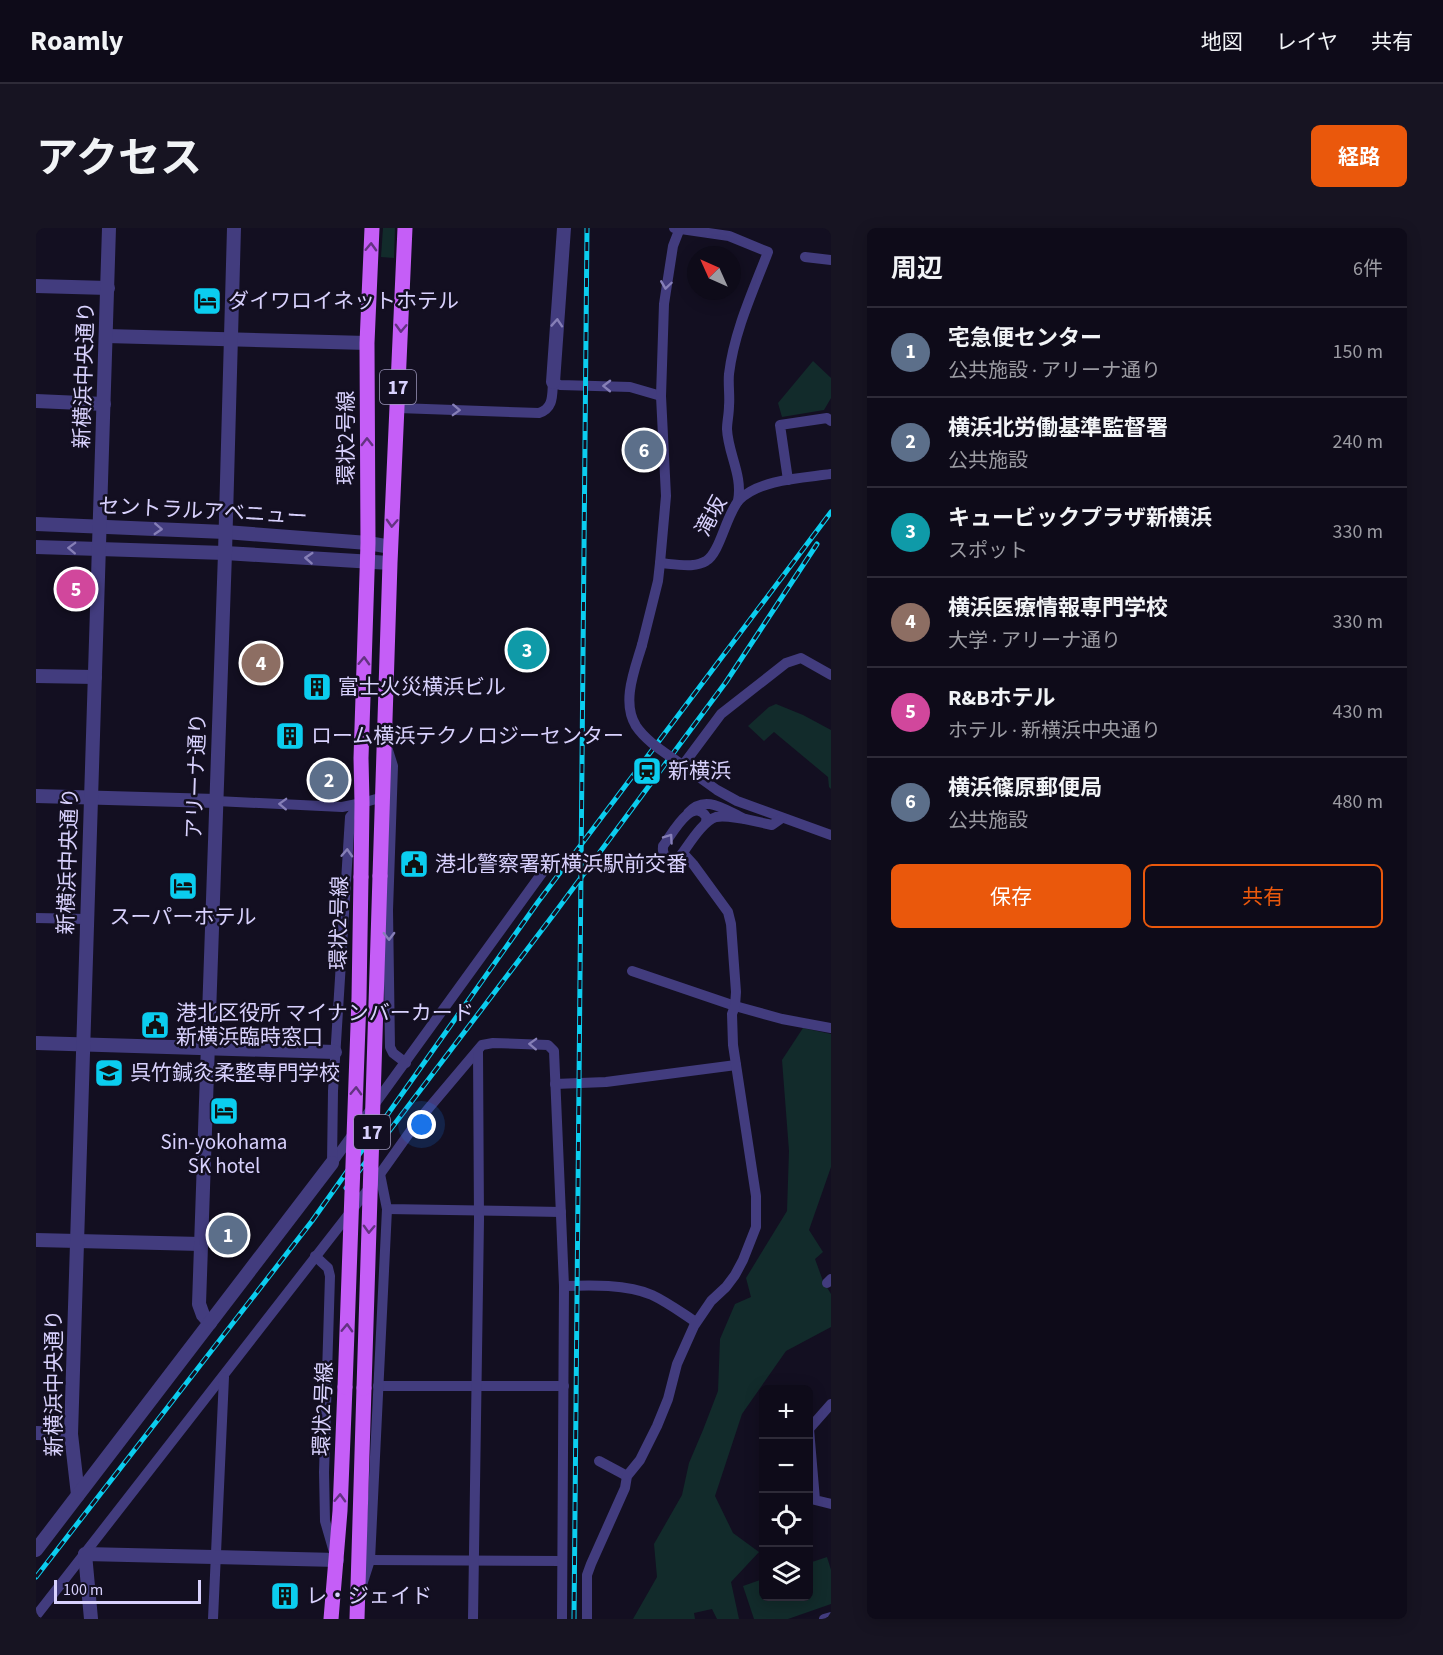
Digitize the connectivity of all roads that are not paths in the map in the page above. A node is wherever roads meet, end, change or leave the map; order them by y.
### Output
1 (110, 228) edge
2 (234, 228) edge
3 (372, 228) edge
4 (405, 228) edge
5 (564, 228) edge
6 (674, 228) edge
7 (680, 228) edge
8 (805, 257) dead end
9 (831, 260) edge
10 (36, 286) edge
11 (108, 288) junction
12 (106, 336) junction
13 (231, 339) junction
14 (367, 343) junction
15 (553, 382) junction
16 (661, 396) junction
17 (36, 401) edge
18 (104, 404) junction
19 (398, 408) junction
20 (831, 421) edge
21 (831, 474) edge
22 (788, 480) junction
23 (738, 501) junction
24 (36, 524) edge
25 (100, 526) junction
26 (225, 532) junction
27 (368, 543) junction
28 (36, 547) edge
29 (391, 547) junction
30 (99, 549) junction
31 (225, 553) junction
32 (367, 562) junction
33 (390, 563) junction
34 (660, 563) junction
35 (831, 674) edge
36 (36, 676) edge
37 (95, 677) junction
38 (385, 740) junction
39 (681, 764) junction
40 (36, 796) edge
41 (91, 797) junction
42 (383, 797) junction
43 (216, 801) junction
44 (362, 803) junction
45 (688, 813) junction
46 (782, 818) junction
47 (744, 819) junction
48 (706, 821) junction
49 (831, 835) edge
50 (683, 854) junction
51 (550, 862) dead end
52 (36, 918) edge
53 (87, 920) junction
54 (632, 971) dead end
55 (735, 1006) junction
56 (831, 1028) edge
57 (36, 1043) edge
58 (83, 1045) junction
59 (208, 1048) junction
60 (478, 1051) junction
61 (335, 1052) junction
62 (405, 1064) junction
63 (736, 1065) junction
64 (555, 1084) junction
65 (332, 1164) junction
66 (380, 1173) junction
67 (387, 1209) junction
68 (479, 1212) junction
69 (561, 1212) junction
70 (36, 1240) edge
71 (77, 1241) junction
72 (201, 1244) junction
73 (315, 1256) junction
74 (564, 1286) junction
75 (696, 1322) junction
76 (210, 1323) junction
77 (224, 1376) junction
78 (477, 1386) junction
79 (564, 1386) junction
80 (371, 1387) junction
81 (831, 1404) edge
82 (36, 1432) edge
83 (71, 1434) junction
84 (599, 1461) dead end
85 (627, 1476) junction
86 (78, 1495) junction
87 (831, 1503) edge
88 (36, 1550) edge
89 (85, 1554) junction
90 (216, 1557) junction
91 (337, 1560) junction
92 (370, 1560) junction
93 (474, 1561) junction
94 (562, 1561) junction
95 (357, 1599) junction
96 (36, 1616) edge
97 (831, 1617) edge
98 (92, 1619) edge
99 (213, 1619) edge
100 (331, 1619) edge
101 (357, 1619) edge
102 (473, 1619) edge
103 (562, 1619) edge
104 (587, 1619) edge
105 (824, 1619) edge

1 - 11 street, 新横浜中央通り
2 - 13 street, アリーナ通り
14 -> 3 main road, 環状2号線 / 17
4 -> 19 main road, 環状2号線 / 17
15 -> 5 street
6 - 7 street
7 -> 16 street
7 - 23 street
8 - 9 street
10 - 11 street
11 - 12 street, 新横浜中央通り
12 - 13 street
12 - 18 street, 新横浜中央通り
13 - 14 street
13 - 26 street, アリーナ通り
27 -> 14 main road, 環状2号線 / 17
16 -> 15 street
19 -> 15 street
16 - 34 street
17 - 18 street
18 - 25 street, 新横浜中央通り
19 -> 29 main road, 環状2号線 / 17
20 - 22 street
21 - 22 street, 滝坂
22 - 23 street, 滝坂
23 - 34 street, 滝坂
24 - 25 street, セントラルアベニュー
25 -> 26 street, セントラルアベニュー
25 - 30 street, 新横浜中央通り
26 - 27 street, セントラルアベニュー
26 - 31 street, アリーナ通り
27 - 29 street, セントラルアベニュー
27 - 32 main road, 環状2号線 / 17
30 -> 28 street, セントラルアベニュー
29 - 33 main road, 環状2号線 / 17
30 - 31 street, セントラルアベニュー
30 - 37 street, 新横浜中央通り
32 -> 31 street, セントラルアベニュー
31 - 43 street, アリーナ通り
32 - 33 street, セントラルアベニュー
44 -> 32 main road, 環状2号線 / 17
33 - 38 main road, 環状2号線 / 17
34 - 39 street, bridge
35 - 39 street
36 - 37 street
37 - 41 street, 新横浜中央通り
38 - 42 main road, 環状2号線 / 17
38 -> 62 street
39 - 46 street
40 - 41 street
41 - 43 street
41 - 53 street, 新横浜中央通り
42 - 44 street
42 -> 80 main road, 環状2号線 / 17, bridge
44 -> 43 street
43 - 59 street, アリーナ通り
61 -> 44 street
91 -> 44 main road, 環状2号線 / 17, bridge
45 - 47 street
45 - 48 street
50 -> 45 street
46 - 47 street
46 - 49 street
47 - 48 street
48 - 50 street
50 - 55 street
51 - 62 street
52 - 53 street
53 - 58 street, 新横浜中央通り
54 - 55 street
55 - 56 street
55 - 63 street
57 - 58 street
58 - 59 street
58 - 71 street, 新横浜中央通り
59 - 61 street
59 - 72 street, アリーナ通り
64 -> 60 street
60 - 66 street
60 - 68 street
61 - 65 street
62 - 65 street
63 - 64 street
63 - 75 street
64 - 69 street
65 - 76 street
66 - 67 street
66 - 73 street
67 - 68 street
67 - 80 street
68 - 69 street
68 - 78 street
69 - 74 street
70 - 71 street
71 - 72 street
71 - 83 street, 新横浜中央通り
72 - 76 street, アリーナ通り
73 - 77 street
73 - 91 street
74 - 75 street
74 - 79 street
75 - 85 street
76 - 86 street
77 - 89 street
77 - 90 street
78 - 79 street
78 - 80 street
78 - 93 street
79 - 94 street
80 - 92 street
80 - 95 main road, 環状2号線 / 17
81 - 87 street
82 - 83 street
83 - 86 street, 新横浜中央通り
84 - 85 street
85 - 104 street
86 - 88 street
89 - 90 street
89 - 96 street
89 - 98 street
90 - 91 street
90 - 99 street
91 - 100 main road, 環状2号線 / 17
92 - 93 street
92 - 95 street
93 - 94 street
93 - 102 street
94 - 103 street
95 - 101 main road, 環状2号線 / 17
97 - 105 street

